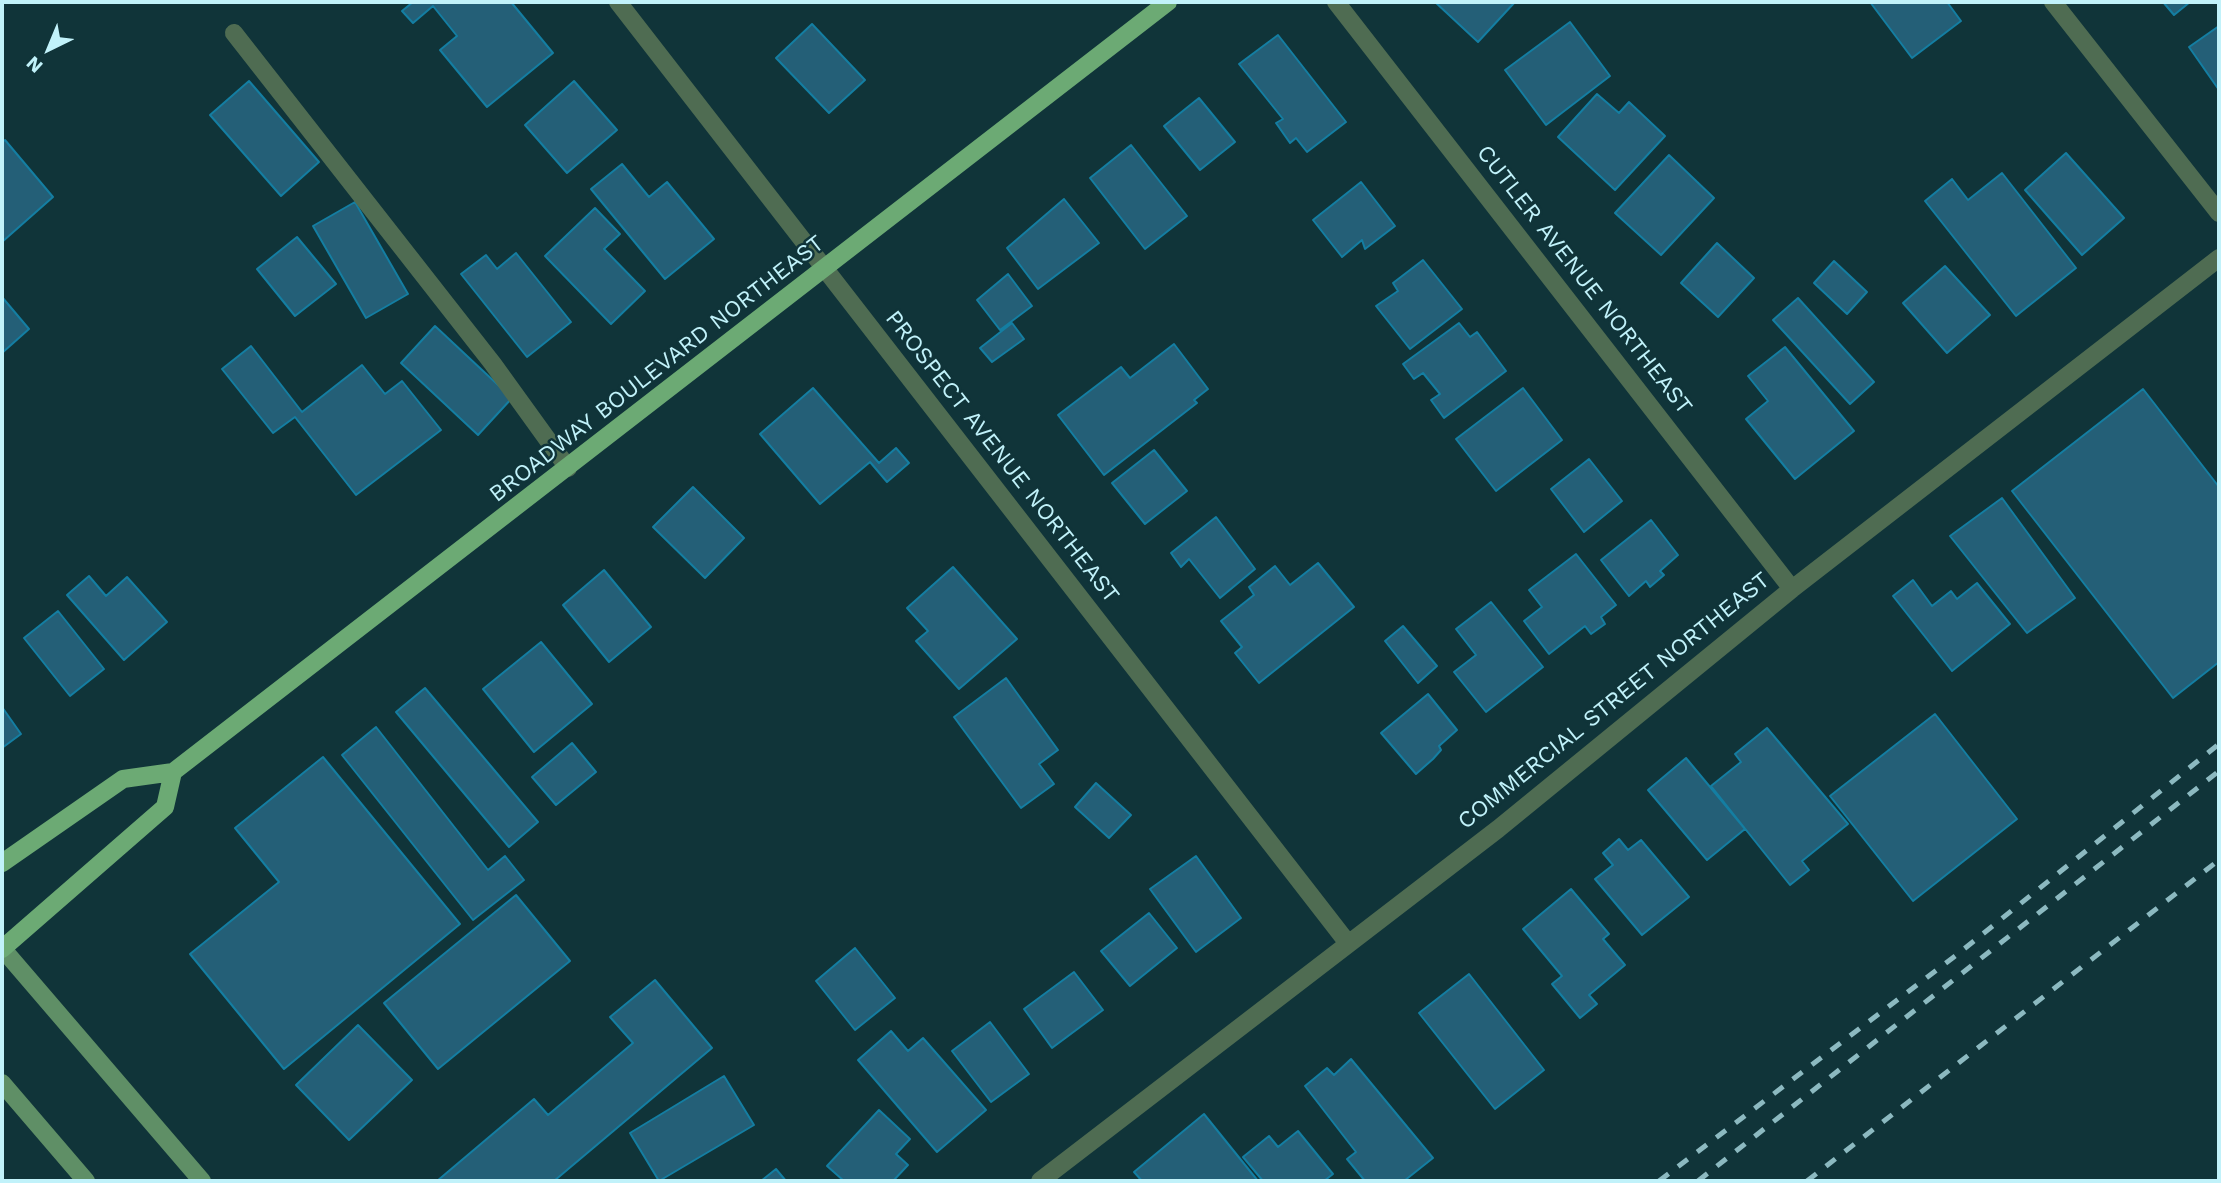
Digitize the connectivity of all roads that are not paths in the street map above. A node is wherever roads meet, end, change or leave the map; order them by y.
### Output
1 (618, 2) edge
2 (1168, 2) edge
3 (1336, 2) edge
4 (2053, 2) edge
5 (234, 33) dead end
6 (2219, 213) edge
7 (2219, 258) edge
8 (826, 269) junction
9 (568, 468) junction
10 (1792, 589) junction
11 (173, 772) junction
12 (2, 863) edge
13 (1347, 942) junction
14 (2, 949) edge
15 (2, 1083) edge
16 (86, 1181) edge
17 (202, 1181) edge
18 (1040, 1181) edge

1 - 8 street, PROSPECT AVENUE NORTHEAST
2 - 8 main road, BROADWAY BOULEVARD NORTHEAST
3 - 10 street, CUTLER AVENUE NORTHEAST
4 - 6 street
5 - 9 street
7 - 10 street, COMMERCIAL STREET NORTHEAST
8 - 9 main road, BROADWAY BOULEVARD NORTHEAST
8 - 13 street, PROSPECT AVENUE NORTHEAST
9 - 11 main road, BROADWAY BOULEVARD NORTHEAST
10 - 13 street, COMMERCIAL STREET NORTHEAST
11 - 12 main road, BROADWAY BOULEVARD NORTHEAST
11 - 14 main road
13 - 18 street, COMMERCIAL STREET NORTHEAST
14 - 17 main road
15 - 16 main road

